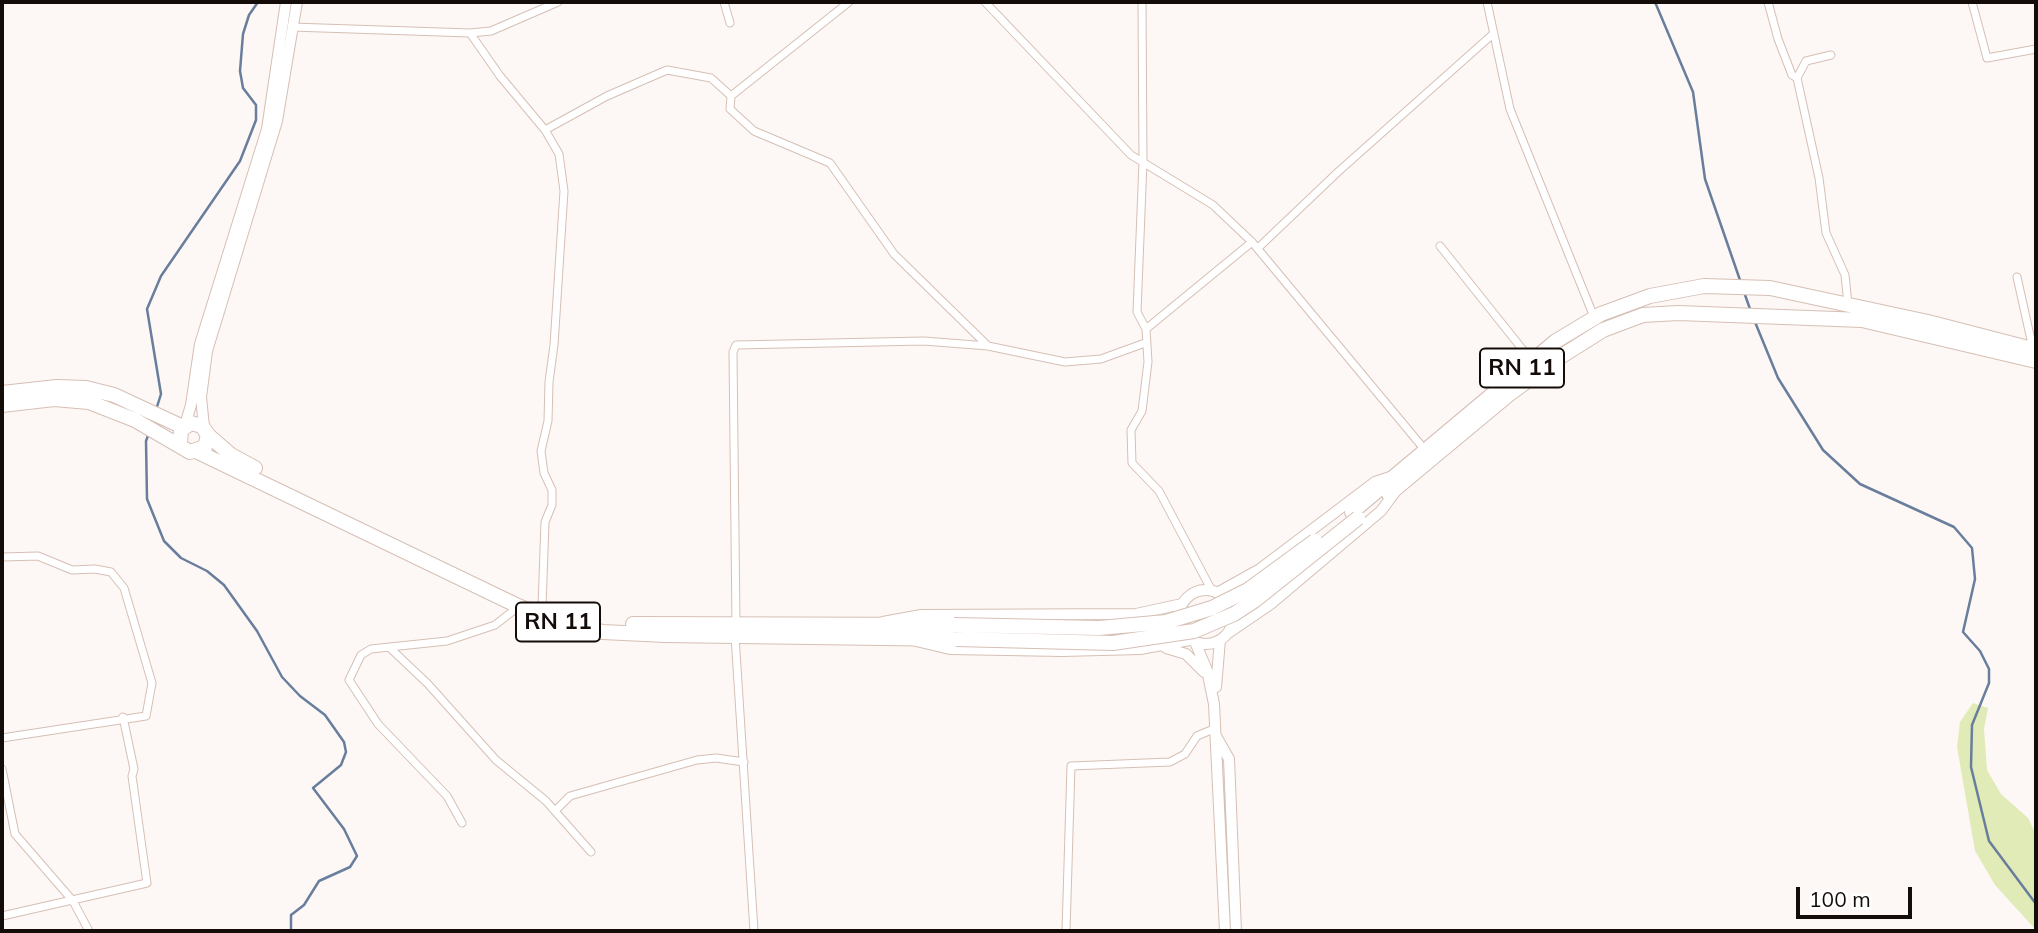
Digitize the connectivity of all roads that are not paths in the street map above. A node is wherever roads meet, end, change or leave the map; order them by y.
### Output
1 (286, 2) edge
2 (296, 2) edge
3 (558, 2) edge
4 (724, 2) edge
5 (849, 2) edge
6 (985, 2) edge
7 (1142, 2) edge
8 (1487, 2) edge
9 (1768, 2) edge
10 (1972, 2) edge
11 (730, 23) dead end
12 (292, 27) junction
13 (470, 33) junction
14 (1493, 34) junction
15 (2036, 49) edge
16 (1831, 55) dead end
17 (1797, 78) junction
18 (731, 96) junction
19 (545, 130) junction
20 (1143, 162) junction
21 (1255, 245) junction
22 (1440, 246) dead end
23 (2017, 277) dead end
24 (1848, 305) junction
25 (1594, 317) junction
26 (1146, 329) junction
27 (1144, 343) junction
28 (988, 346) junction
29 (2035, 354) edge
30 (1531, 360) junction
31 (2, 393) edge
32 (2, 405) edge
33 (139, 414) junction
34 (177, 428) junction
35 (206, 431) junction
36 (1425, 450) junction
37 (198, 452) junction
38 (1397, 481) junction
39 (2, 557) edge
40 (1215, 592) junction
41 (1182, 604) junction
42 (518, 606) junction
43 (542, 607) junction
44 (877, 624) junction
45 (736, 631) junction
46 (955, 632) junction
47 (1224, 636) junction
48 (914, 640) junction
49 (1193, 641) junction
50 (390, 648) junction
51 (1153, 648) junction
52 (1210, 684) junction
53 (1214, 704) junction
54 (123, 717) junction
55 (1216, 732) junction
56 (2, 738) edge
57 (744, 762) junction
58 (2, 769) edge
59 (555, 811) junction
60 (462, 823) dead end
61 (591, 852) dead end
62 (73, 901) junction
63 (2, 916) edge
64 (89, 931) edge
65 (754, 931) edge
66 (1066, 931) edge
67 (1225, 931) edge
68 (1236, 931) edge

1 - 34 main road
2 - 12 main road
3 - 13 street
4 - 11 street
5 - 18 street
6 - 20 street
7 - 20 street
8 - 14 street
9 - 17 street
10 - 15 street
12 - 13 street
12 - 35 main road
13 - 19 street
14 - 21 street
14 - 25 street
16 - 17 street
17 - 24 street
18 - 19 street
18 - 28 street
19 - 43 street
20 - 21 street
20 - 26 street
21 - 26 street
21 - 36 street
22 - 30 street
23 - 29 street
24 - 25 highway, RN 11
24 - 29 highway, RN 11
25 - 30 highway, RN 11
26 - 27 street
27 - 28 street
27 - 40 street
28 - 45 street
29 - 38 highway, RN 11
30 - 36 highway, RN 11
31 - 33 highway
32 - 33 highway
33 - 34 highway
34 - 35 highway
34 - 37 highway
35 - 37 highway
35 - 43 highway, RN 11
36 - 38 highway, RN 11
37 - 42 highway, RN 11
38 - 40 main road, RN 11
38 - 46 highway, RN 11, bridge
38 - 47 main road, RN 11
39 - 54 street
40 - 41 main road
40 - 47 main road
41 - 44 main road, RN 11
41 - 49 main road
42 - 45 highway, RN 11
42 - 50 street
43 - 45 highway, RN 11
44 - 45 highway, RN 11
44 - 46 highway, RN 11
45 - 48 highway, RN 11
45 - 57 street
46 - 48 highway, RN 11
47 - 49 main road
47 - 53 main road
48 - 51 main road, RN 11
49 - 51 main road, RN 11
49 - 52 main road
50 - 59 street
50 - 60 street
51 - 52 main road
52 - 53 main road
53 - 55 main road
54 - 56 street
54 - 62 street
55 - 66 street
55 - 67 main road
55 - 68 main road
57 - 59 street
57 - 65 street
58 - 62 street
59 - 61 street
62 - 63 street
62 - 64 street

